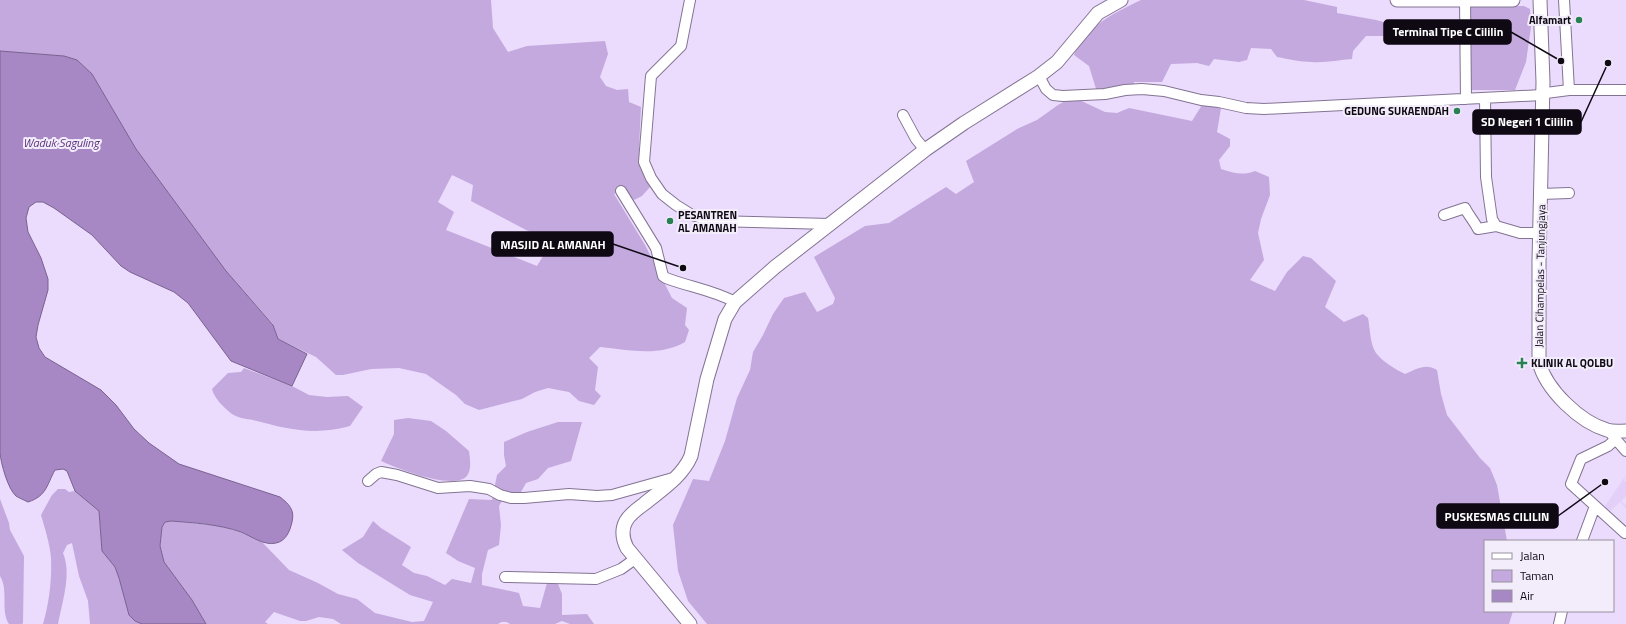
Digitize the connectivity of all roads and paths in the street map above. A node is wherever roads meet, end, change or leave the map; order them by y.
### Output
1 (690, 0) edge
2 (1122, 0) edge
3 (1397, 0) edge
4 (1400, 0) edge
5 (1465, 0) edge
6 (1513, 0) edge
7 (1540, 0) edge
8 (1564, 0) edge
9 (1039, 76) junction
10 (1569, 90) junction
11 (1626, 90) edge
12 (1542, 95) junction
13 (1485, 98) junction
14 (1466, 99) junction
15 (903, 115) dead end
16 (925, 150) junction
17 (621, 191) dead end
18 (1569, 193) dead end
19 (1541, 194) junction
20 (1444, 215) dead end
21 (830, 224) junction
22 (1496, 226) junction
23 (1540, 233) junction
24 (735, 302) junction
25 (1617, 434) edge
26 (1626, 451) edge
27 (676, 477) junction
28 (368, 481) dead end
29 (1595, 506) junction
30 (1625, 533) dead end
31 (1582, 540) edge
32 (635, 559) junction
33 (505, 577) dead end
34 (1562, 612) edge
35 (690, 624) edge
36 (1558, 624) edge

1 - 21 street
2 - 9 main road
3 - 4 main road
4 - 5 main road
5 - 6 main road
5 - 14 street
7 - 12 main road, Jalan Cihampelas - Tanjungjaya
8 - 10 street
9 - 14 street
9 - 16 main road
10 - 11 street
10 - 12 street
12 - 13 street
12 - 19 main road, Jalan Cihampelas - Tanjungjaya
13 - 14 street
13 - 22 street
15 - 16 street
16 - 21 main road
17 - 24 street
18 - 19 street
19 - 23 main road, Jalan Cihampelas - Tanjungjaya
20 - 22 street
21 - 24 main road
22 - 23 street
23 - 25 main road, Jalan Cihampelas - Tanjungjaya
24 - 27 main road
25 - 26 street
25 - 29 street
27 - 28 street
27 - 32 main road
29 - 30 street
29 - 31 street
32 - 33 street
32 - 35 main road
34 - 36 street

